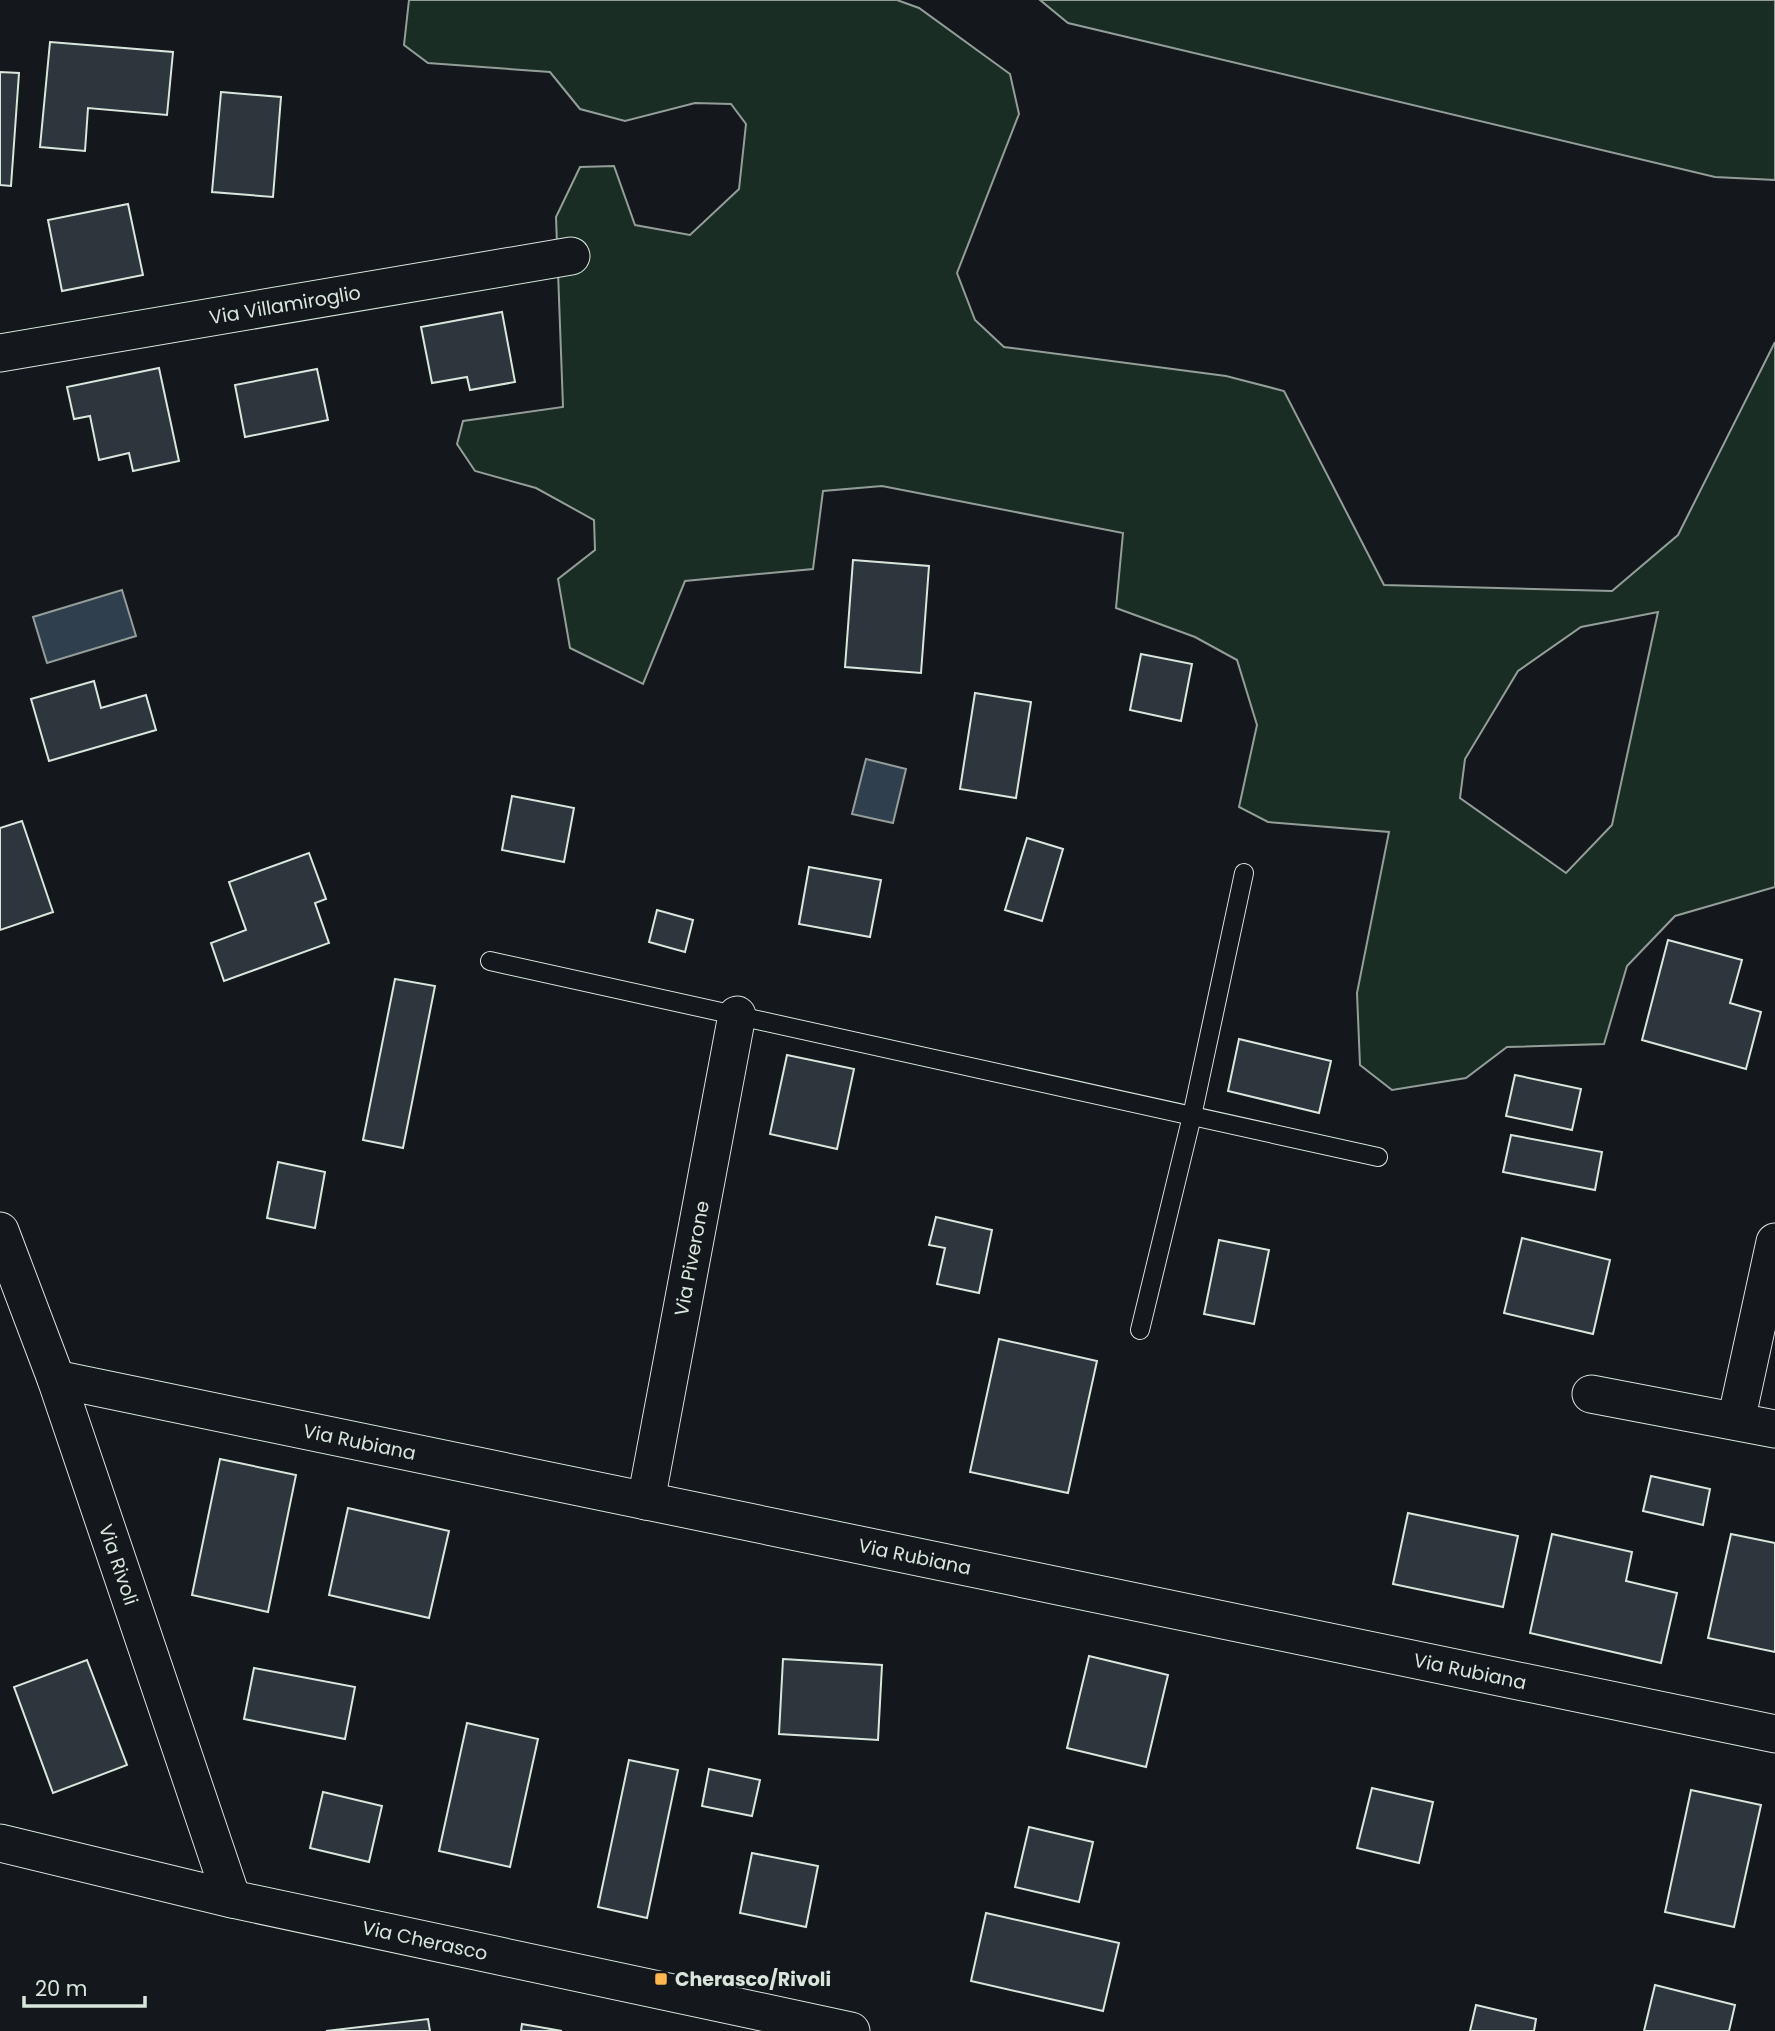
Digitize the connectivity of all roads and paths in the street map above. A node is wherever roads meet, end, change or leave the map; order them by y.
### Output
1 (571, 256) dead end
2 (0, 353) edge
3 (1244, 873) dead end
4 (490, 961) dead end
5 (737, 1015) junction
6 (1192, 1116) junction
7 (1378, 1157) dead end
8 (0, 1231) edge
9 (1775, 1242) edge
10 (1140, 1331) dead end
11 (56, 1379) junction
12 (1591, 1394) dead end
13 (1736, 1421) junction
14 (1775, 1429) edge
15 (646, 1501) junction
16 (1775, 1734) edge
17 (0, 1843) edge
18 (232, 1899) junction
19 (851, 2031) edge

1 - 2 street, Via Villamiroglio
3 - 6 lane
4 - 5 lane
5 - 6 lane
5 - 15 street, Via Piverone
6 - 7 lane
6 - 10 lane
8 - 11 street, Via Rivoli
9 - 13 street
11 - 15 street, Via Rubiana
11 - 18 street, Via Rivoli
12 - 13 street
13 - 14 street
15 - 16 street, Via Rubiana
17 - 18 street, Via Cherasco
18 - 19 street, Via Cherasco

